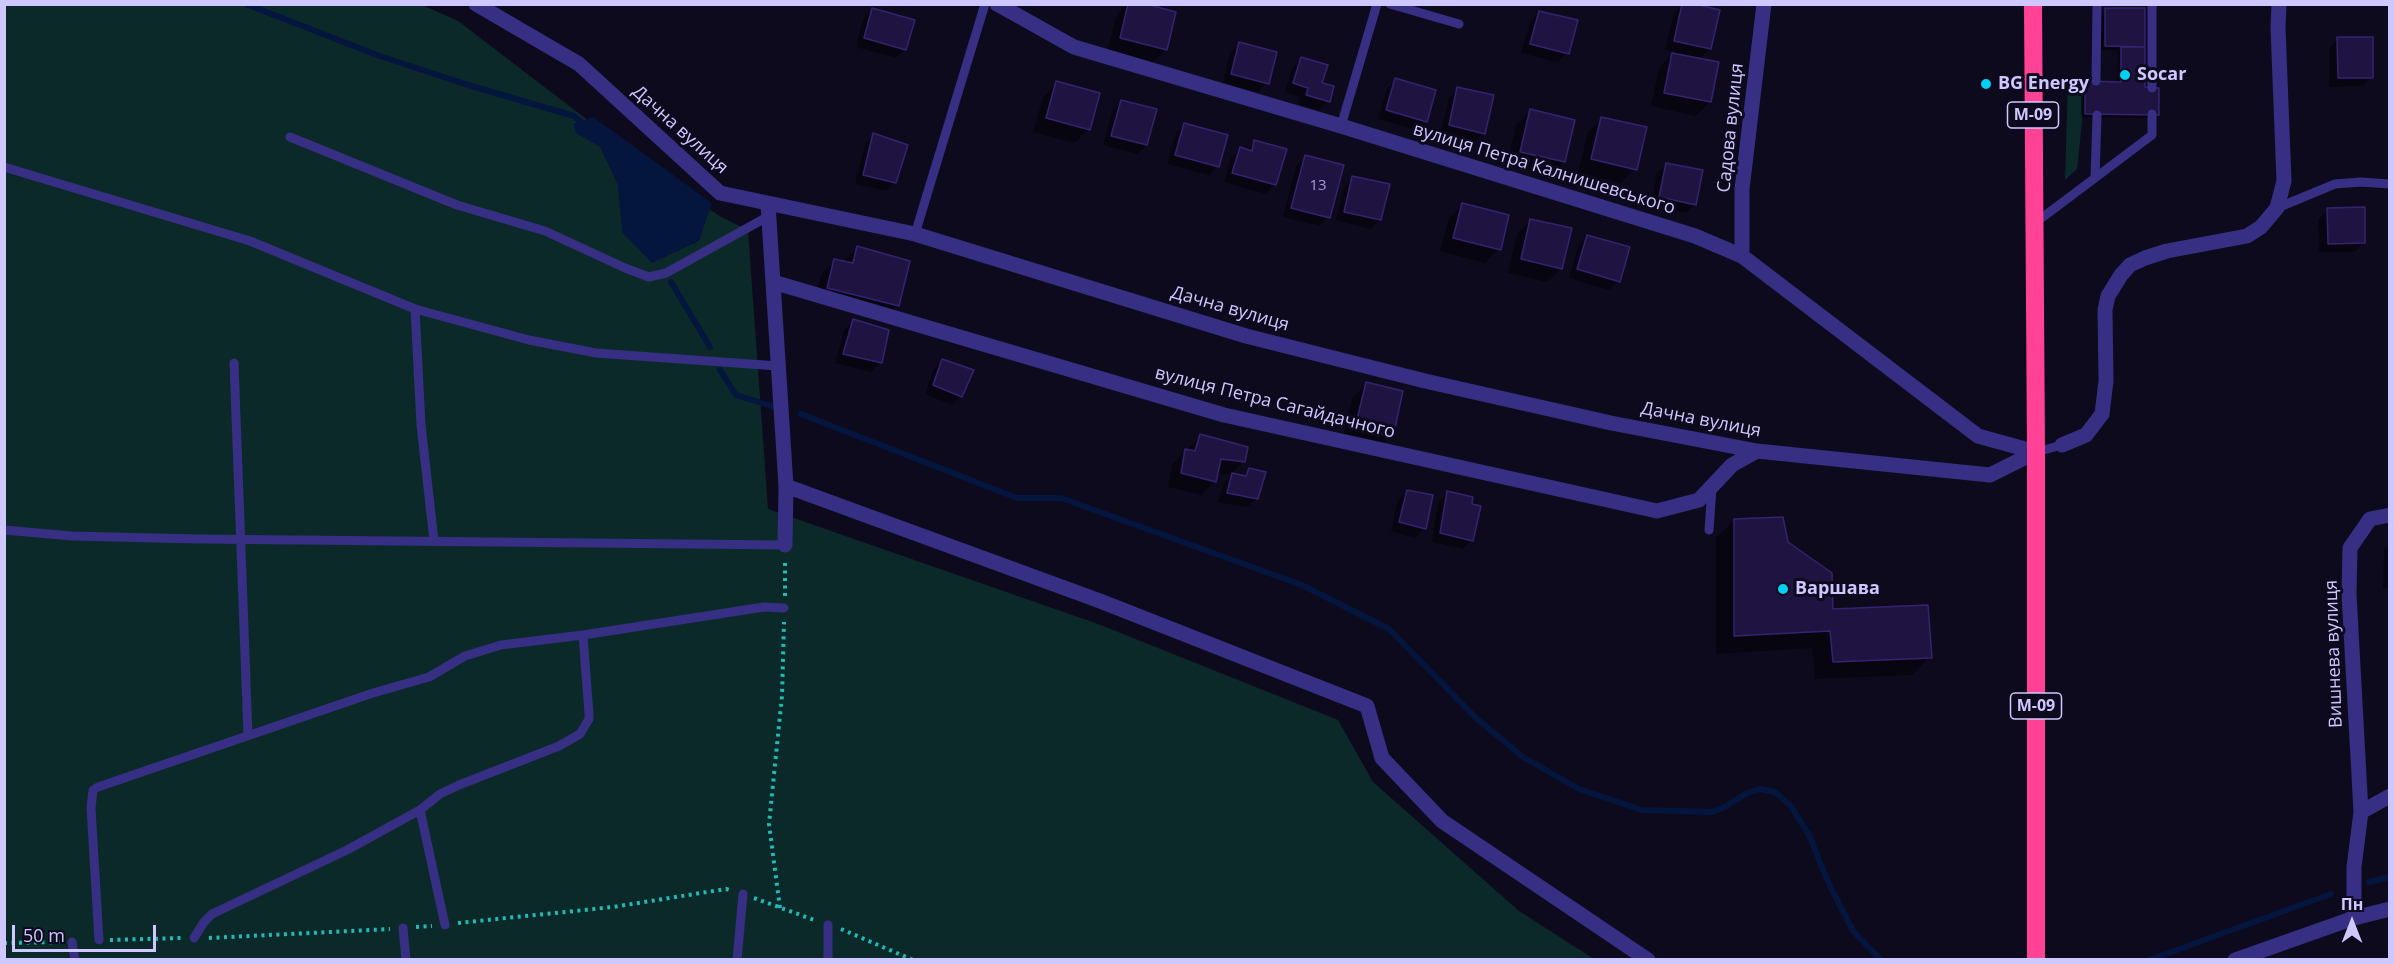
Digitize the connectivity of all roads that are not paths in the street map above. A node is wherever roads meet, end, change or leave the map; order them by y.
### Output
1 (476, 4) edge
2 (985, 4) edge
3 (997, 4) edge
4 (1377, 4) edge
5 (1390, 4) edge
6 (1764, 4) edge
7 (2033, 4) edge
8 (2097, 4) edge
9 (2152, 4) edge
10 (2279, 4) edge
11 (1459, 24) dead end
12 (2096, 81) dead end
13 (2152, 88) dead end
14 (2152, 114) dead end
15 (2097, 115) dead end
16 (1341, 126) junction
17 (290, 137) dead end
18 (4, 167) edge
19 (2095, 178) junction
20 (2390, 184) edge
21 (2277, 208) junction
22 (768, 210) junction
23 (2034, 225) junction
24 (915, 234) junction
25 (1742, 256) junction
26 (773, 282) junction
27 (414, 309) junction
28 (234, 363) dead end
29 (778, 366) junction
30 (2062, 445) joint
31 (1756, 451) junction
32 (2036, 452) junction
33 (786, 486) junction
34 (1712, 486) junction
35 (2390, 515) edge
36 (4, 530) edge
37 (1709, 531) dead end
38 (240, 539) junction
39 (434, 541) junction
40 (785, 545) joint
41 (784, 608) road end
42 (583, 635) junction
43 (248, 735) junction
44 (2390, 796) edge
45 (420, 810) junction
46 (2361, 812) junction
47 (743, 894) road end
48 (2390, 909) edge
49 (2354, 918) junction
50 (445, 925) road end
51 (828, 925) road end
52 (403, 928) road end
53 (194, 938) road end
54 (99, 940) road end
55 (72, 942) road end
56 (2242, 958) edge
57 (75, 960) edge
58 (406, 960) edge
59 (737, 960) edge
60 (828, 960) edge
61 (1648, 960) edge
62 (2036, 960) edge

1 - 22 street, Дачна вулиця
2 - 24 lane
3 - 16 street, вулиця Петра Калнишевського
4 - 16 lane
5 - 11 lane
6 - 25 street, Садова вулиця
7 - 23 highway, М-09
8 - 12 lane
9 - 13 lane
10 - 21 street
14 - 19 lane
15 - 19 lane
16 - 25 street, вулиця Петра Калнишевського
17 - 22 lane
18 - 27 lane
19 - 23 lane
20 - 21 lane
21 - 30 street
22 - 24 street, Дачна вулиця
22 - 26 street
23 - 32 highway, М-09
24 - 31 street, Дачна вулиця
25 - 32 street, вулиця Петра Калнишевського
26 - 29 street
26 - 34 street, вулиця Петра Сагайдачного
27 - 29 lane
27 - 39 lane
28 - 38 lane
29 - 33 street
30 - 32 lane
31 - 32 street, Дачна вулиця
31 - 34 street, вулиця Петра Сагайдачного
32 - 62 highway, М-09
33 - 40 street
33 - 61 street
34 - 37 lane
35 - 46 street, Вишнева вулиця
36 - 38 lane
38 - 39 lane
38 - 43 lane
39 - 40 lane
41 - 42 lane
42 - 43 lane
42 - 45 lane
43 - 54 lane
44 - 46 street
45 - 50 lane
45 - 53 lane
46 - 49 street, Вишнева вулиця
47 - 59 lane
48 - 49 street
49 - 56 street
51 - 60 lane
52 - 58 lane
55 - 57 lane

